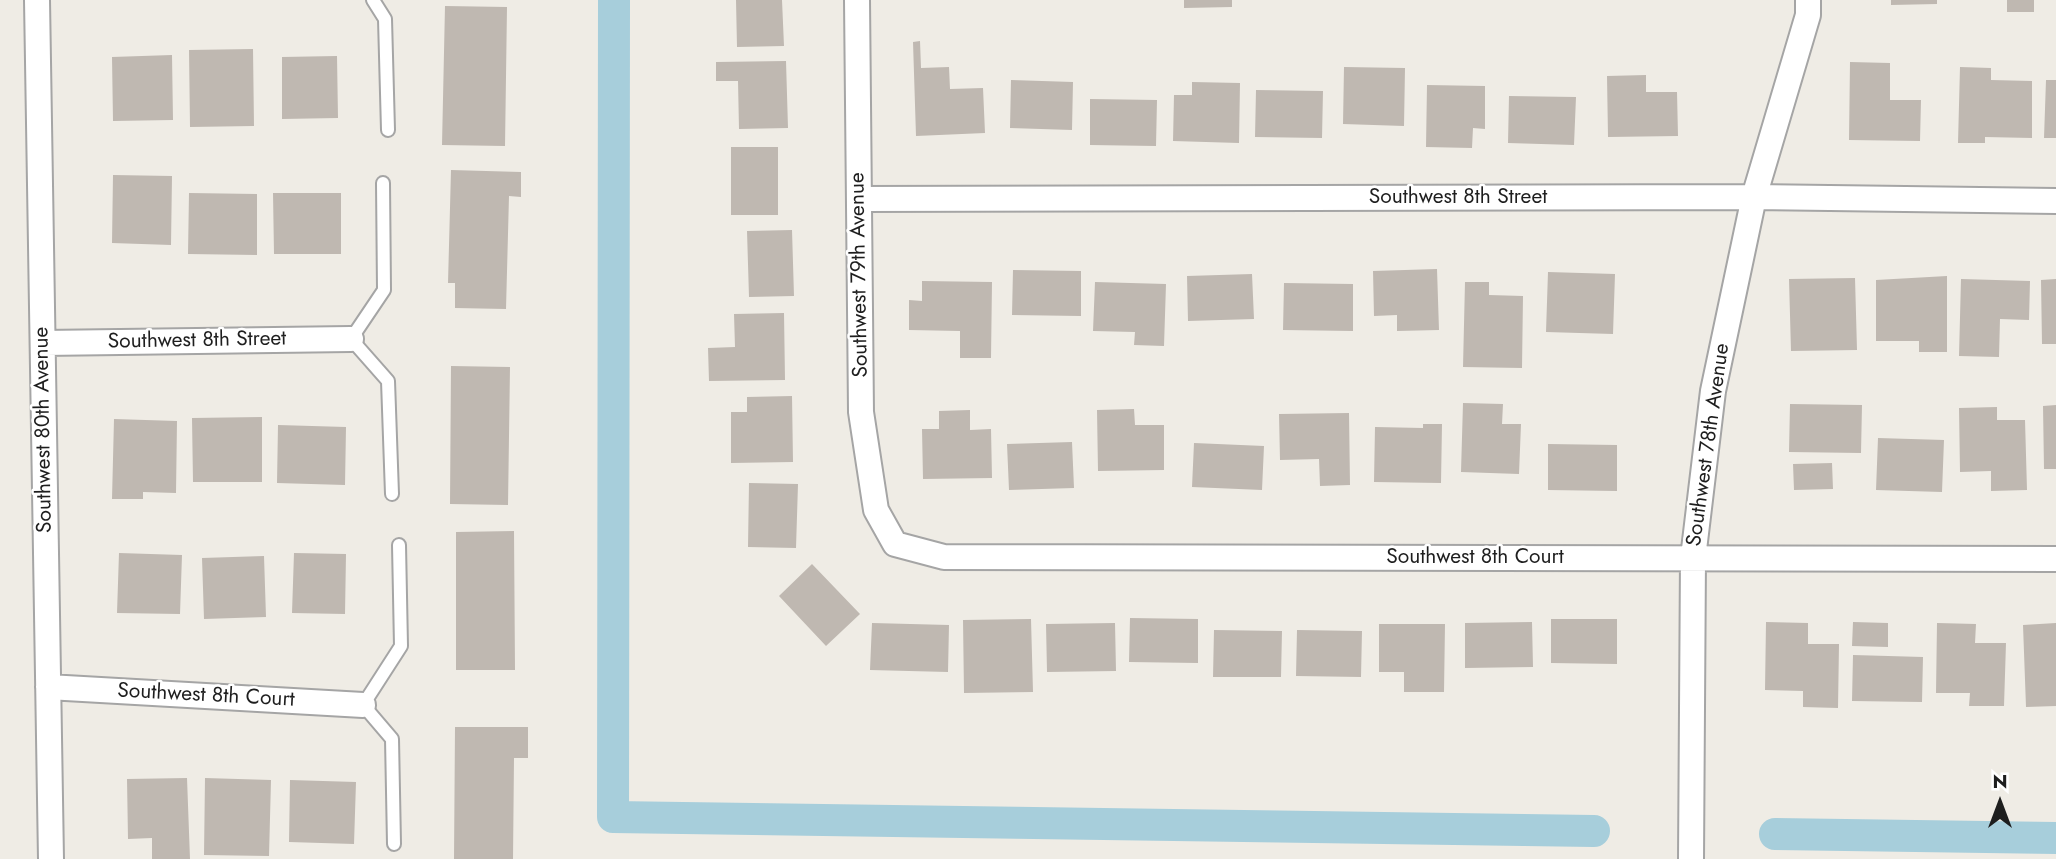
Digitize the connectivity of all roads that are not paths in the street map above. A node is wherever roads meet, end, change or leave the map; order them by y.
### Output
1 (37, 0) edge
2 (373, 0) edge
3 (857, 0) edge
4 (1808, 0) edge
5 (388, 130) dead end
6 (383, 183) dead end
7 (1754, 197) junction
8 (860, 200) junction
9 (2056, 201) edge
10 (351, 338) junction
11 (43, 342) junction
12 (392, 494) dead end
13 (895, 544) joint
14 (399, 545) dead end
15 (1693, 558) junction
16 (2056, 559) edge
17 (48, 687) junction
18 (363, 705) junction
19 (394, 844) dead end
20 (51, 859) edge
21 (1691, 859) edge

1 - 11 street, Southwest 80th Avenue
2 - 5 lane
3 - 8 street, Southwest 79th Avenue
4 - 7 street, Southwest 78th Avenue
6 - 10 lane
7 - 8 street, Southwest 8th Street
7 - 9 street, Southwest 8th Street
7 - 15 street, Southwest 78th Avenue
8 - 13 street, Southwest 79th Avenue
10 - 11 street, Southwest 8th Street
10 - 12 lane
11 - 17 street, Southwest 80th Avenue
13 - 15 street, Southwest 8th Court
14 - 18 lane
15 - 16 street, Southwest 8th Court
15 - 21 street, Southwest 78th Avenue
17 - 18 street, Southwest 8th Court
17 - 20 street, Southwest 80th Avenue
18 - 19 lane

